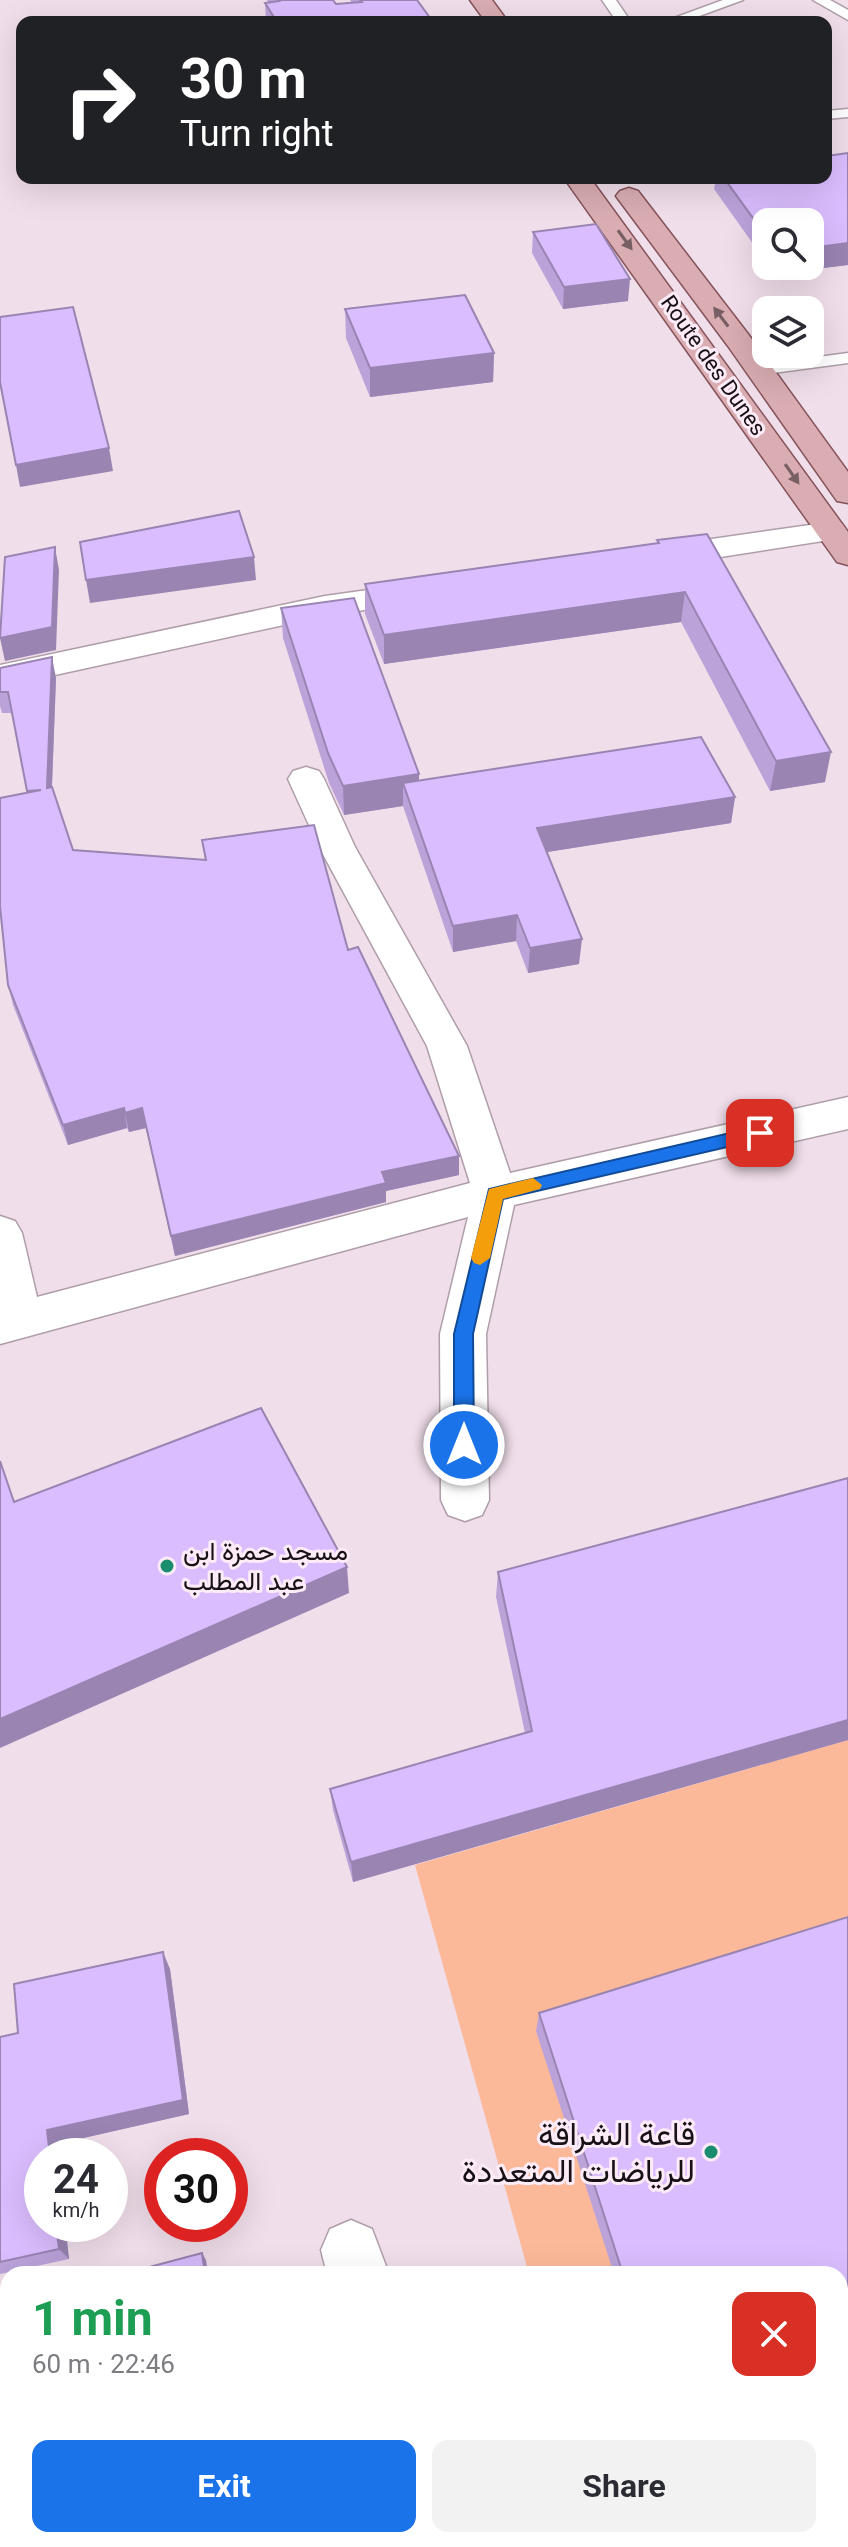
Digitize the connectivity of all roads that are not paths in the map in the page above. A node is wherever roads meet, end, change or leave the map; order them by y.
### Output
1 (736, 0) edge
2 (820, 0) edge
3 (688, 16) edge
4 (848, 16) edge
5 (581, 184) edge
6 (620, 184) edge
7 (848, 358) edge
8 (759, 370) junction
9 (848, 494) edge
10 (840, 543) edge
11 (631, 561) edge
12 (462, 587) edge
13 (0, 676) edge
14 (306, 779) dead end
15 (848, 1113) edge
16 (495, 1193) junction
17 (0, 1233) edge
18 (10, 1322) edge
19 (465, 1500) dead end

1 - 3 lane
2 - 4 lane
5 -> 10 main road, Route des Dunes
8 -> 6 main road, Route des Dunes
7 - 8 lane
8 - 9 main road, Route des Dunes
10 - 11 street
12 - 13 street
14 - 16 street
15 - 16 street
16 - 18 street
16 - 19 street
17 - 18 street

